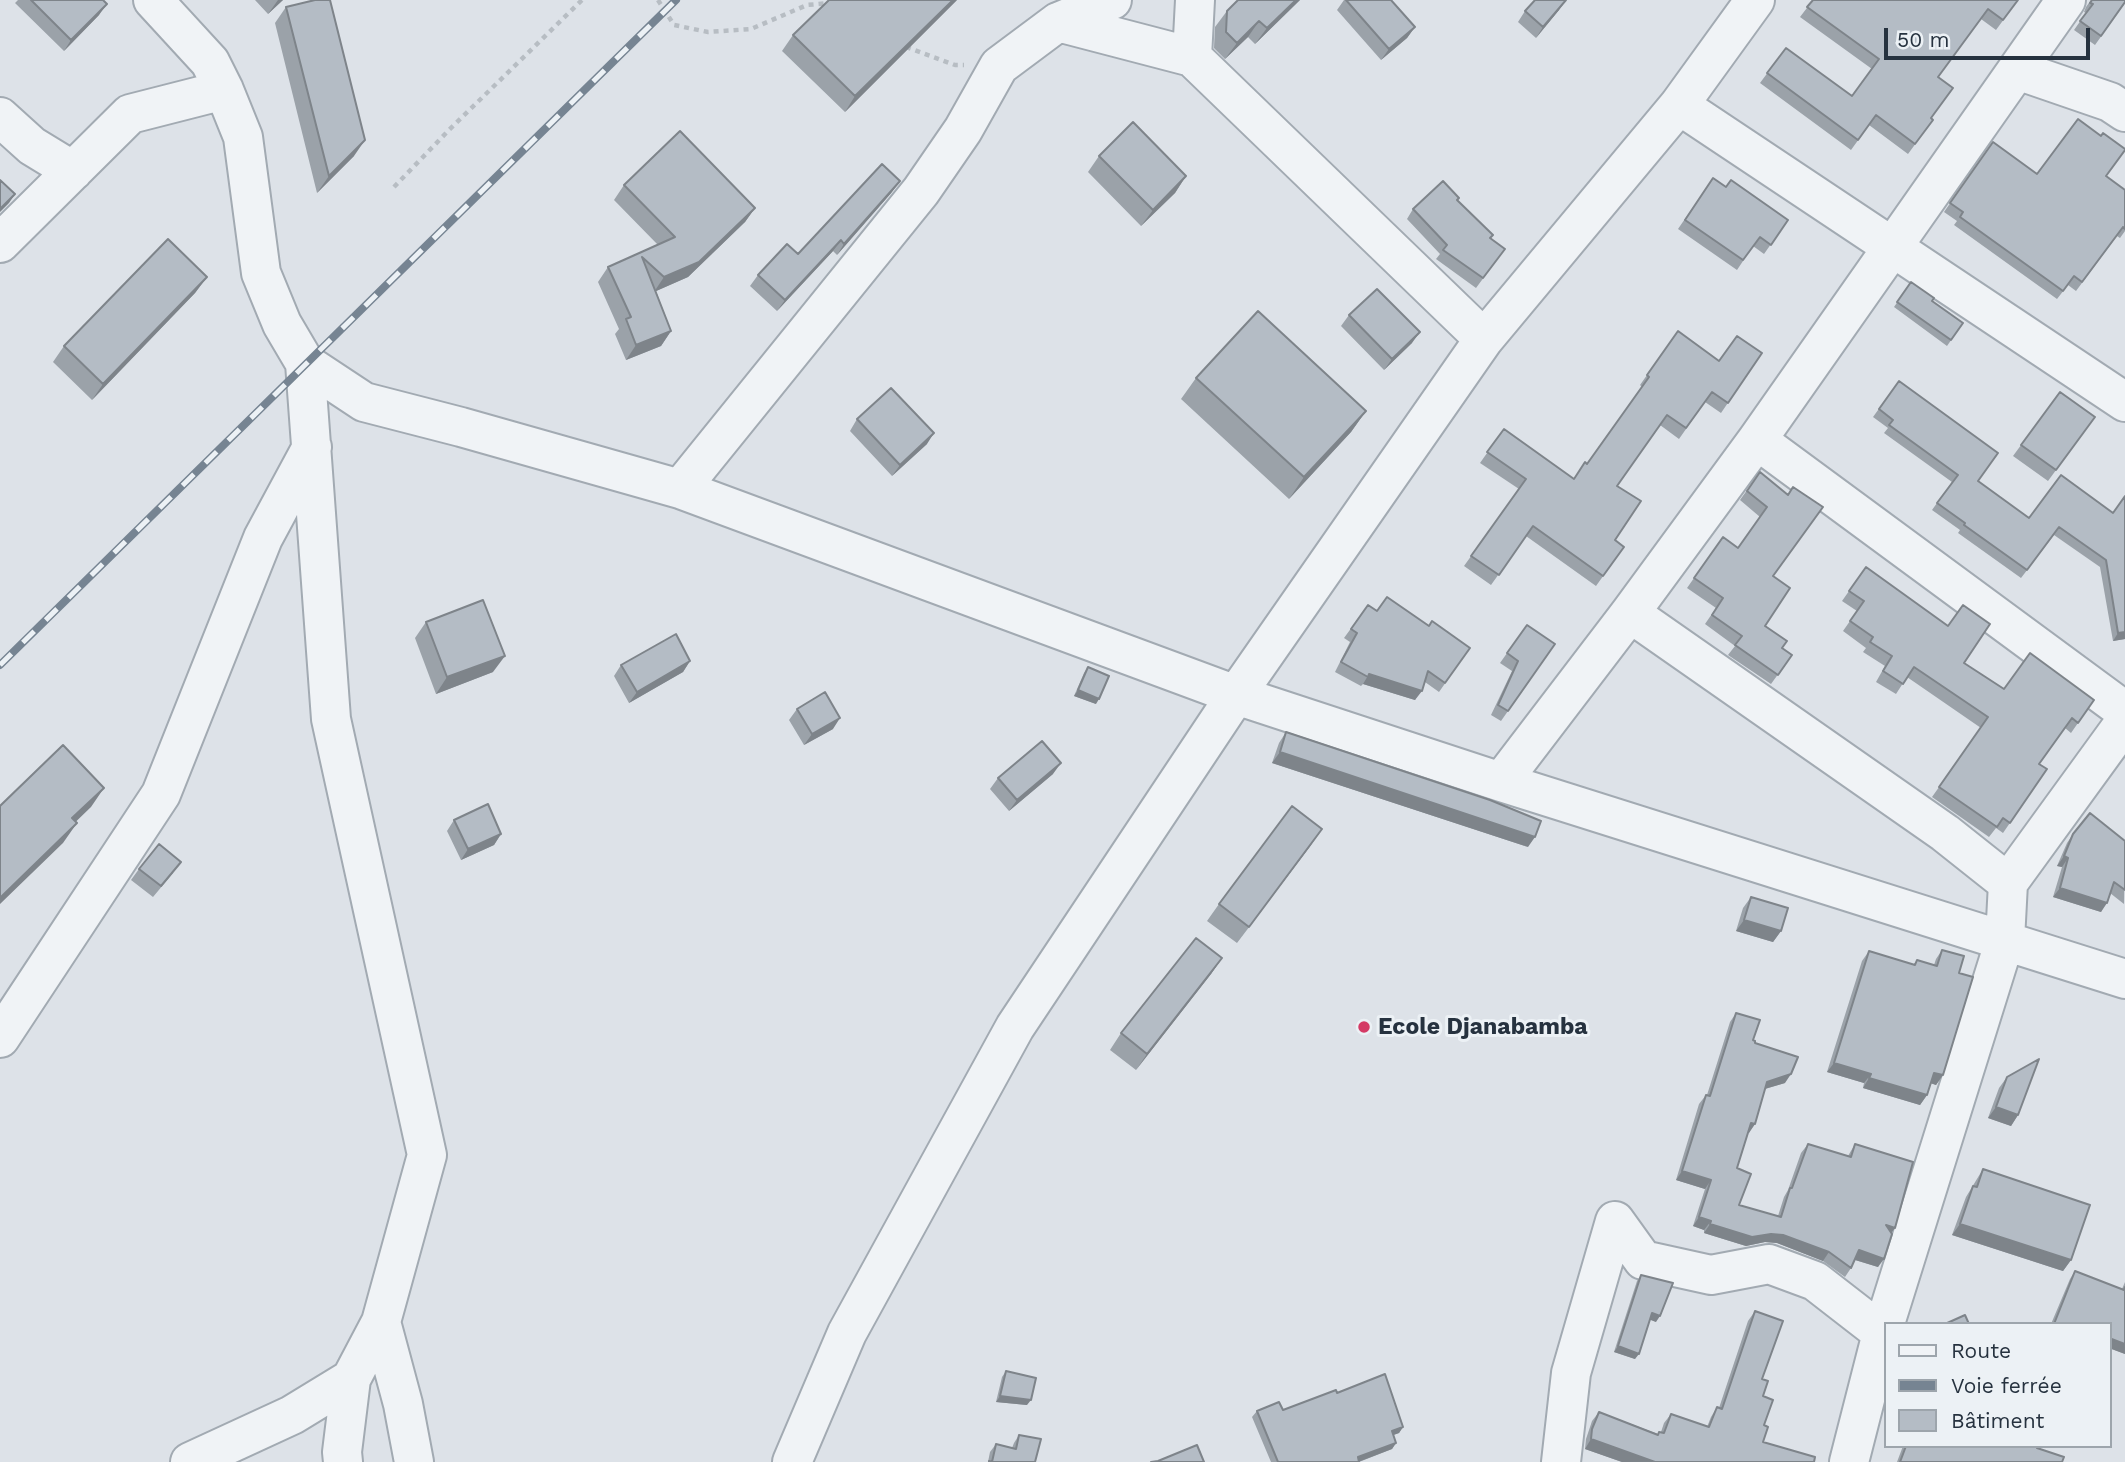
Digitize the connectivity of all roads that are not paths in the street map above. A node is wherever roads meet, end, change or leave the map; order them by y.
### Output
1 (153, 0) edge
2 (1112, 0) edge
3 (1195, 0) edge
4 (1755, 0) edge
5 (2067, 0) edge
6 (1058, 22) junction
7 (1192, 57) junction
8 (2017, 70) junction
9 (224, 90) junction
10 (1679, 105) junction
11 (2125, 112) edge
12 (4, 128) edge
13 (72, 171) junction
14 (0, 243) edge
15 (1893, 246) junction
16 (1484, 339) junction
17 (305, 363) junction
18 (2125, 402) edge
19 (1757, 440) junction
20 (312, 447) junction
21 (680, 489) junction
22 (1630, 613) junction
23 (1236, 695) junction
24 (2125, 711) edge
25 (2125, 722) edge
26 (1500, 782) junction
27 (2008, 883) junction
28 (2005, 940) junction
29 (2125, 979) edge
30 (0, 1038) edge
31 (381, 1322) junction
32 (1885, 1322) edge
33 (1884, 1327) edge
34 (1882, 1333) junction
35 (351, 1379) junction
36 (190, 1462) edge
37 (343, 1462) edge
38 (414, 1462) edge
39 (792, 1462) edge
40 (1561, 1462) edge
41 (1849, 1462) edge

1 - 9 street
2 - 6 street
3 - 7 street
4 - 10 street
5 - 8 street
6 - 7 street
6 - 21 street
7 - 16 street
8 - 11 street
8 - 15 street
9 - 13 street
9 - 17 street
10 - 15 street
10 - 16 street
12 - 13 street
13 - 14 street
15 - 18 street
15 - 19 street
16 - 23 street
17 - 20 street
17 - 21 street
19 - 22 street
19 - 24 street
20 - 30 street
20 - 31 street
21 - 23 street
22 - 26 street
22 - 27 street
23 - 26 street
23 - 39 street
25 - 27 street
26 - 28 street
27 - 28 street
28 - 29 street
28 - 32 street
31 - 35 street
31 - 38 street
33 - 34 street
34 - 40 street
34 - 41 street
35 - 36 street
35 - 37 street

